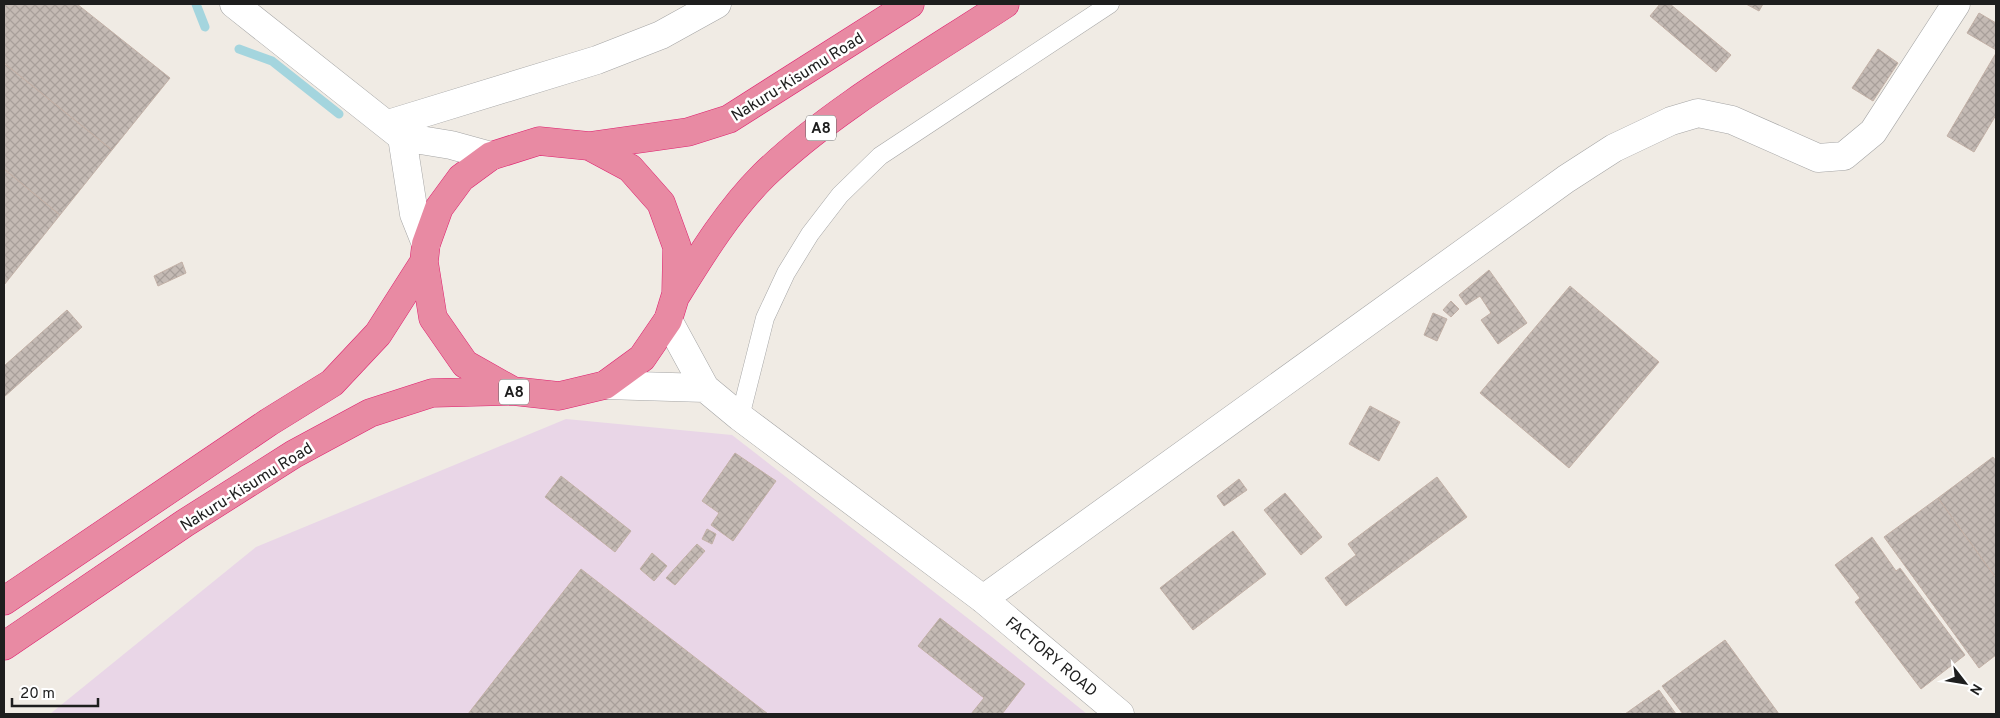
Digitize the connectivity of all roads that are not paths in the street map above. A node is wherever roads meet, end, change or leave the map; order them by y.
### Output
1 (234, 4) edge
2 (717, 4) edge
3 (910, 4) edge
4 (1005, 4) edge
5 (1110, 4) edge
6 (1956, 4) edge
7 (395, 130) junction
8 (589, 146) junction
9 (491, 156) junction
10 (425, 253) junction
11 (676, 294) junction
12 (668, 320) junction
13 (605, 385) junction
14 (705, 388) junction
15 (513, 392) junction
16 (740, 417) junction
17 (983, 599) junction
18 (4, 601) edge
19 (4, 646) edge
20 (1120, 714) edge

1 - 7 street
2 - 7 street
3 - 8 highway, Nakuru-Kisumu Road / A8
4 - 11 highway, A8
5 - 16 lane
6 - 17 street
7 - 9 street
7 - 10 street
8 - 9 highway, A8
8 - 11 highway, A8
9 - 10 highway, A8
10 - 15 highway, A8
10 - 18 highway, A8
11 - 12 highway, A8
12 - 13 highway, A8
12 - 14 street
13 - 14 street
13 - 15 highway, A8
14 - 16 street, FACTORY ROAD
15 - 19 highway, Nakuru-Kisumu Road / A8
16 - 17 street, FACTORY ROAD
17 - 20 street, FACTORY ROAD

